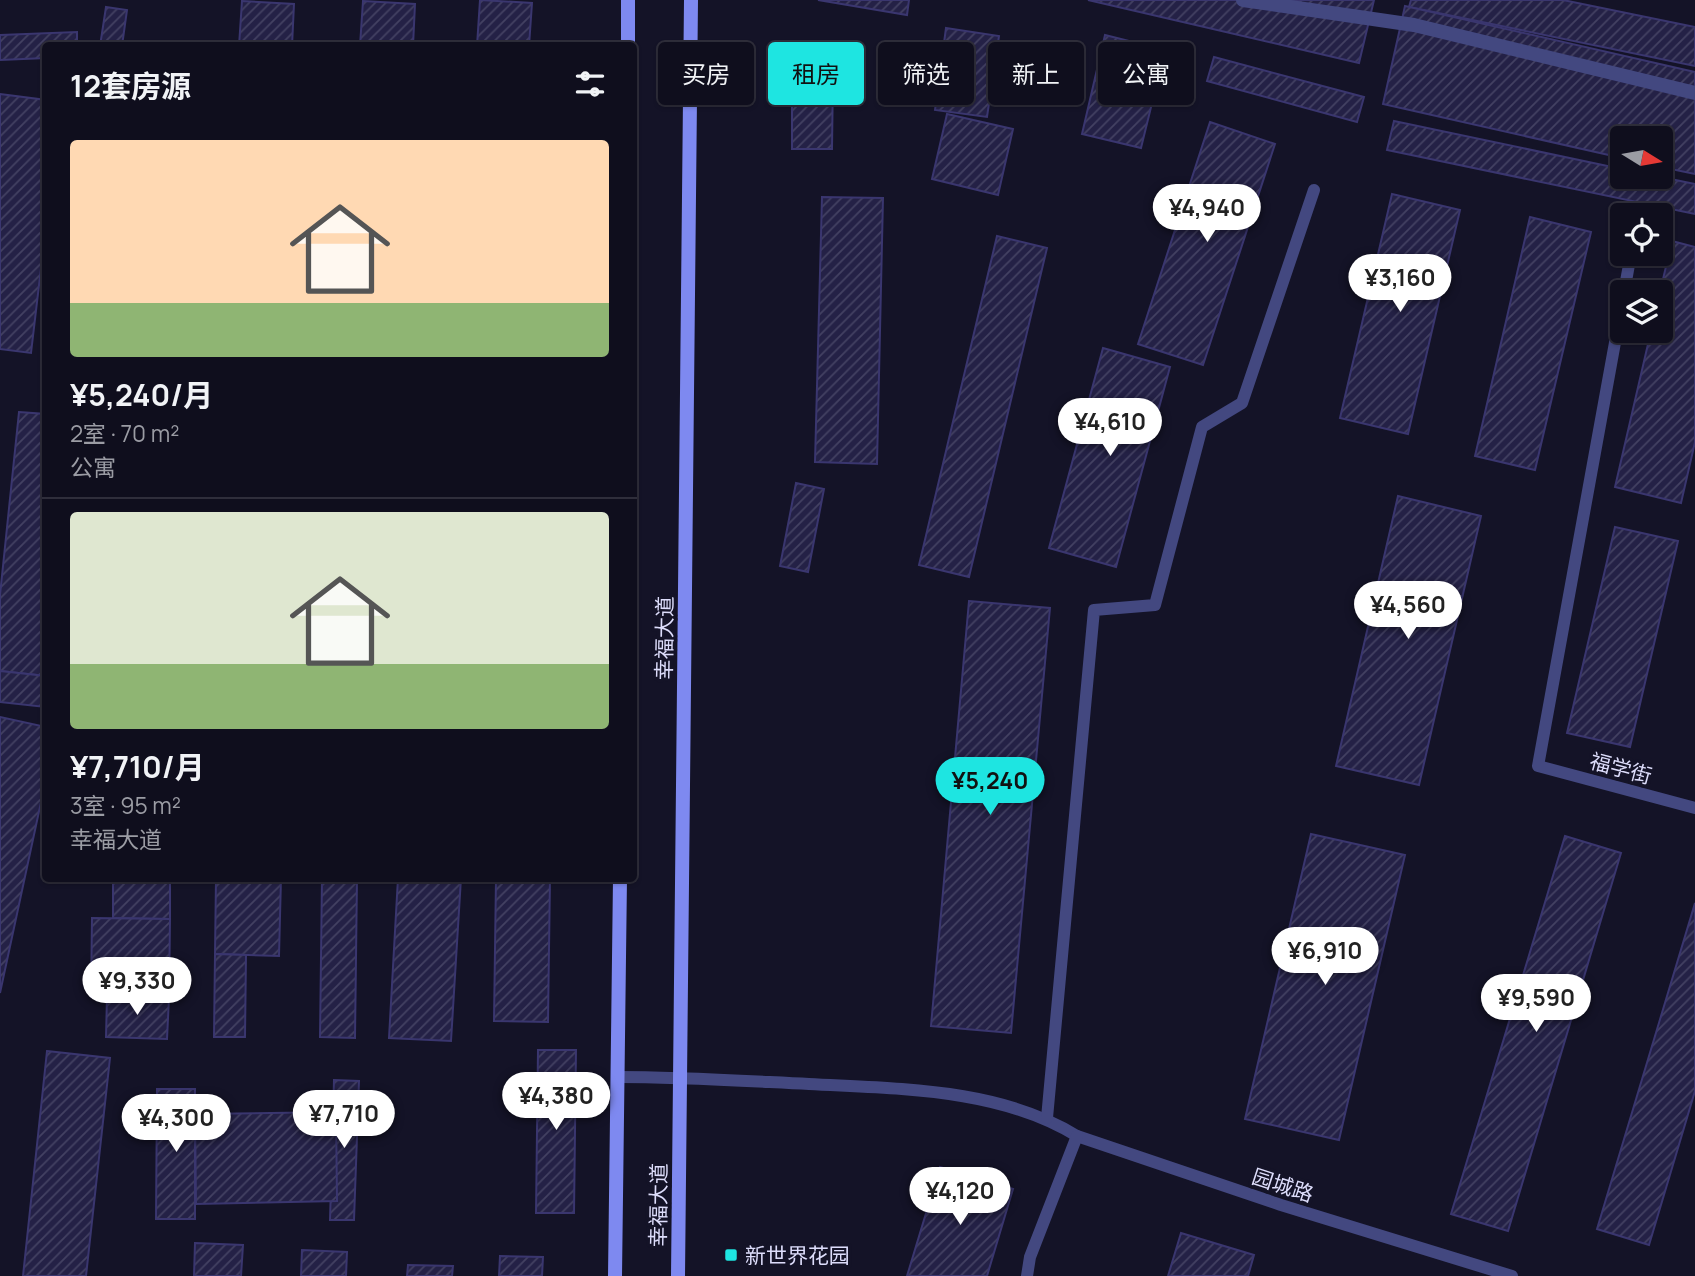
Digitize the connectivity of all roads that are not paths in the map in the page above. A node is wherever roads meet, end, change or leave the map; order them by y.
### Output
1 (628, 0) edge
2 (691, 0) edge
3 (1243, 0) edge
4 (628, 42) edge
5 (1695, 93) edge
6 (1314, 190) dead end
7 (1615, 343) edge
8 (1695, 808) edge
9 (620, 882) edge
10 (618, 1077) junction
11 (681, 1077) junction
12 (1047, 1118) junction
13 (1077, 1136) junction
14 (615, 1276) edge
15 (678, 1276) edge
16 (1027, 1276) edge
17 (1512, 1276) edge

1 - 4 main road
2 - 11 main road, 幸福大道
3 - 5 street
6 - 12 lane
7 - 8 lane, 福学街
9 - 10 main road, 幸福大道
10 - 11 lane, 园城路
10 - 14 main road, 幸福大道
11 - 12 lane, 园城路
11 - 15 main road, 幸福大道
12 - 13 lane, 园城路
13 - 16 lane
13 - 17 lane, 园城路

